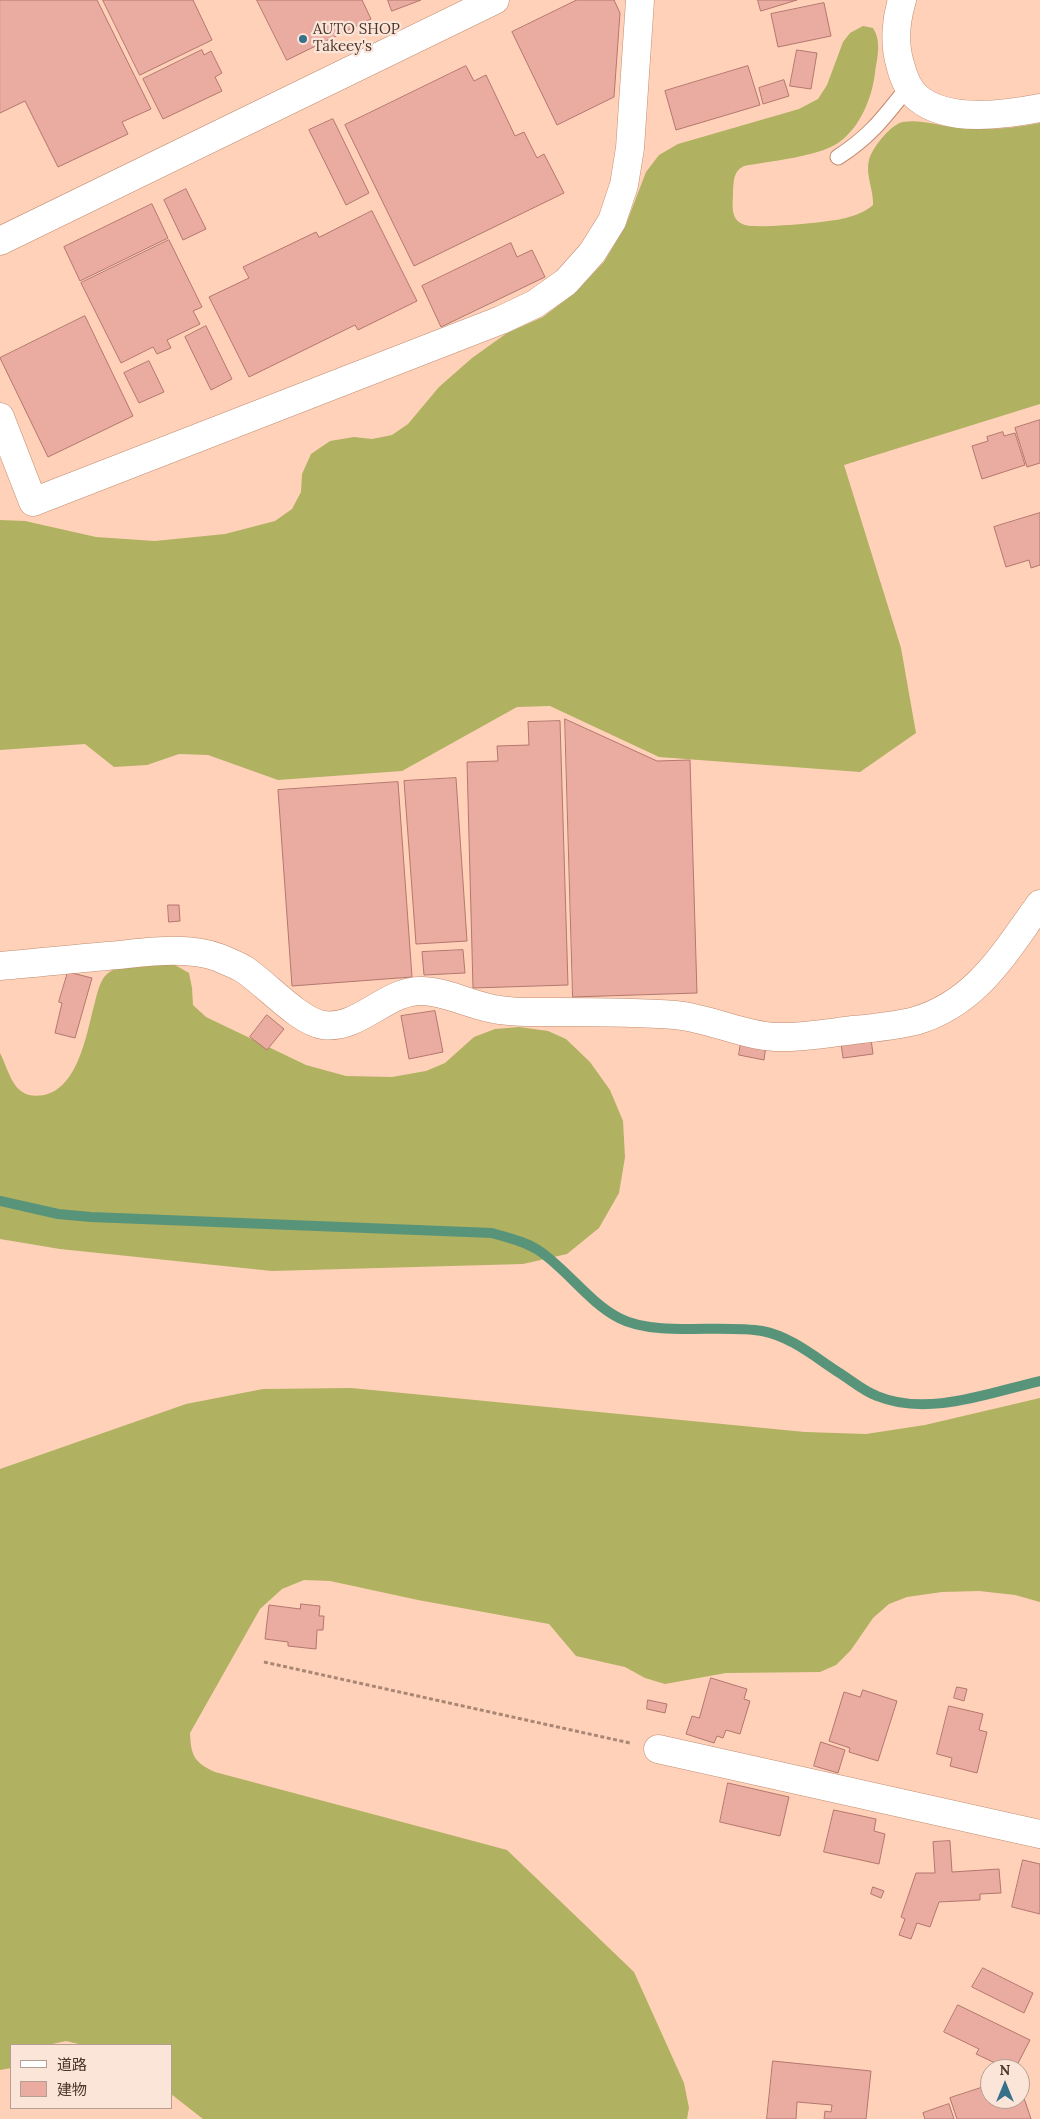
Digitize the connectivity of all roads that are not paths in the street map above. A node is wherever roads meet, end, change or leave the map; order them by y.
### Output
1 (495, 0) edge
2 (640, 0) edge
3 (902, 0) edge
4 (908, 86) junction
5 (1040, 108) edge
6 (838, 157) dead end
7 (0, 241) edge
8 (0, 417) edge
9 (1040, 904) edge
10 (0, 966) edge
11 (658, 1749) road end
12 (1040, 1834) edge

1 - 7 street
2 - 8 street
3 - 4 street
4 - 5 street
4 - 6 lane
9 - 10 street
11 - 12 street

